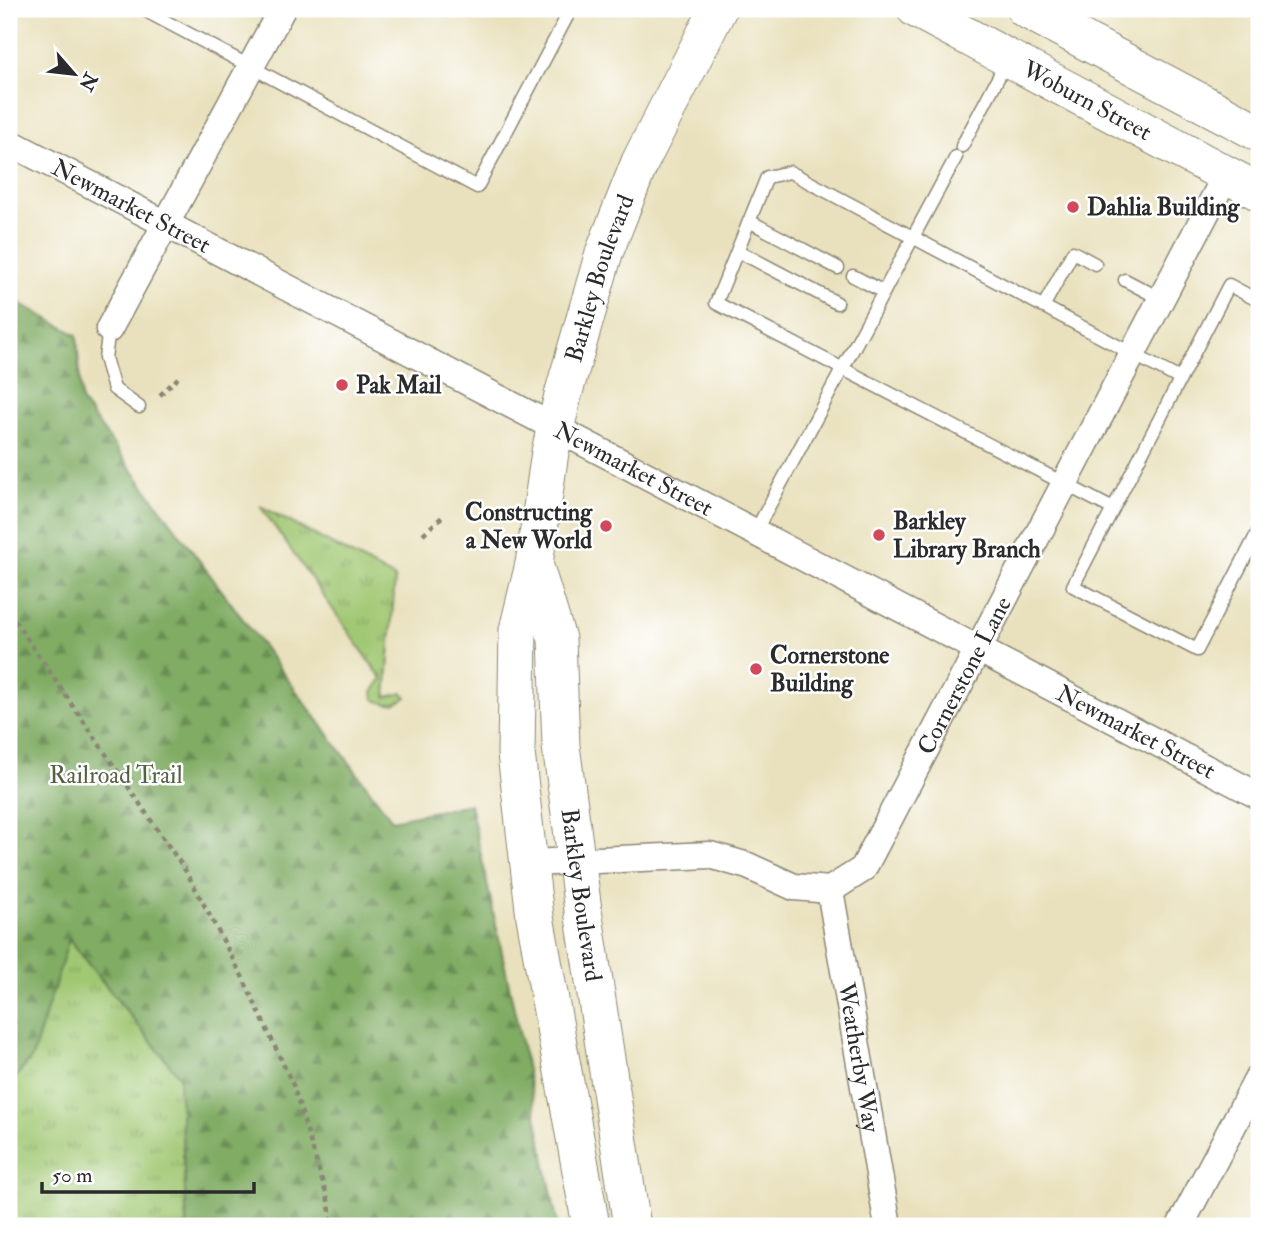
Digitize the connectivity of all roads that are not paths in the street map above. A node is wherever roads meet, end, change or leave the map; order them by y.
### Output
1 (142, 9) edge
2 (282, 9) edge
3 (571, 9) edge
4 (718, 9) edge
5 (916, 9) edge
6 (1025, 9) edge
7 (1009, 58) junction
8 (250, 66) junction
9 (1259, 133) edge
10 (9, 142) edge
11 (1226, 174) junction
12 (1259, 192) edge
13 (750, 221) junction
14 (165, 224) junction
15 (913, 237) junction
16 (738, 251) junction
17 (1095, 264) dead end
18 (838, 268) dead end
19 (853, 276) dead end
20 (1125, 280) dead end
21 (884, 292) junction
22 (1161, 299) junction
23 (1259, 301) edge
24 (837, 303) dead end
25 (1043, 307) junction
26 (109, 329) joint
27 (1132, 354) junction
28 (842, 369) junction
29 (1180, 379) junction
30 (139, 407) dead end
31 (556, 428) junction
32 (1065, 484) junction
33 (1113, 509) junction
34 (1259, 530) edge
35 (755, 533) junction
36 (534, 564) junction
37 (978, 649) junction
38 (1259, 796) edge
39 (576, 859) junction
40 (529, 863) junction
41 (830, 890) junction
42 (1259, 1076) edge
43 (591, 1226) edge
44 (632, 1226) edge
45 (888, 1226) edge
46 (1180, 1226) edge

1 - 8 lane
2 - 8 street
3 - 8 lane
4 - 31 main road, Barkley Boulevard
5 - 7 main road, Woburn Street
6 - 9 main road, Woburn Street
7 - 11 main road, Woburn Street
7 - 15 lane
8 - 14 street
10 - 14 street, Newmarket Street
11 - 12 main road, Woburn Street
11 - 22 street, Cornerstone Lane
13 - 15 lane
13 - 16 lane
13 - 18 lane
14 - 26 street
14 - 31 street, Newmarket Street
15 - 21 lane
15 - 25 lane
16 - 24 lane
16 - 28 lane
17 - 25 lane
19 - 21 lane
20 - 22 lane
21 - 28 lane
22 - 27 street, Cornerstone Lane
23 - 29 lane
25 - 27 lane
26 - 30 lane
27 - 29 lane
27 - 32 street, Cornerstone Lane
28 - 32 lane
28 - 35 lane
29 - 33 lane
31 - 35 street, Newmarket Street
31 - 36 main road, Barkley Boulevard
32 - 33 lane
32 - 37 street, Cornerstone Lane
33 - 34 lane
35 - 37 street, Newmarket Street
36 - 39 main road, Barkley Boulevard
36 - 40 main road, Barkley Boulevard
37 - 38 street, Newmarket Street
37 - 41 street, Cornerstone Lane
39 - 40 street
39 - 41 street
39 - 44 main road, Barkley Boulevard
40 - 43 main road, Barkley Boulevard
41 - 45 street, Weatherby Way
42 - 46 street

